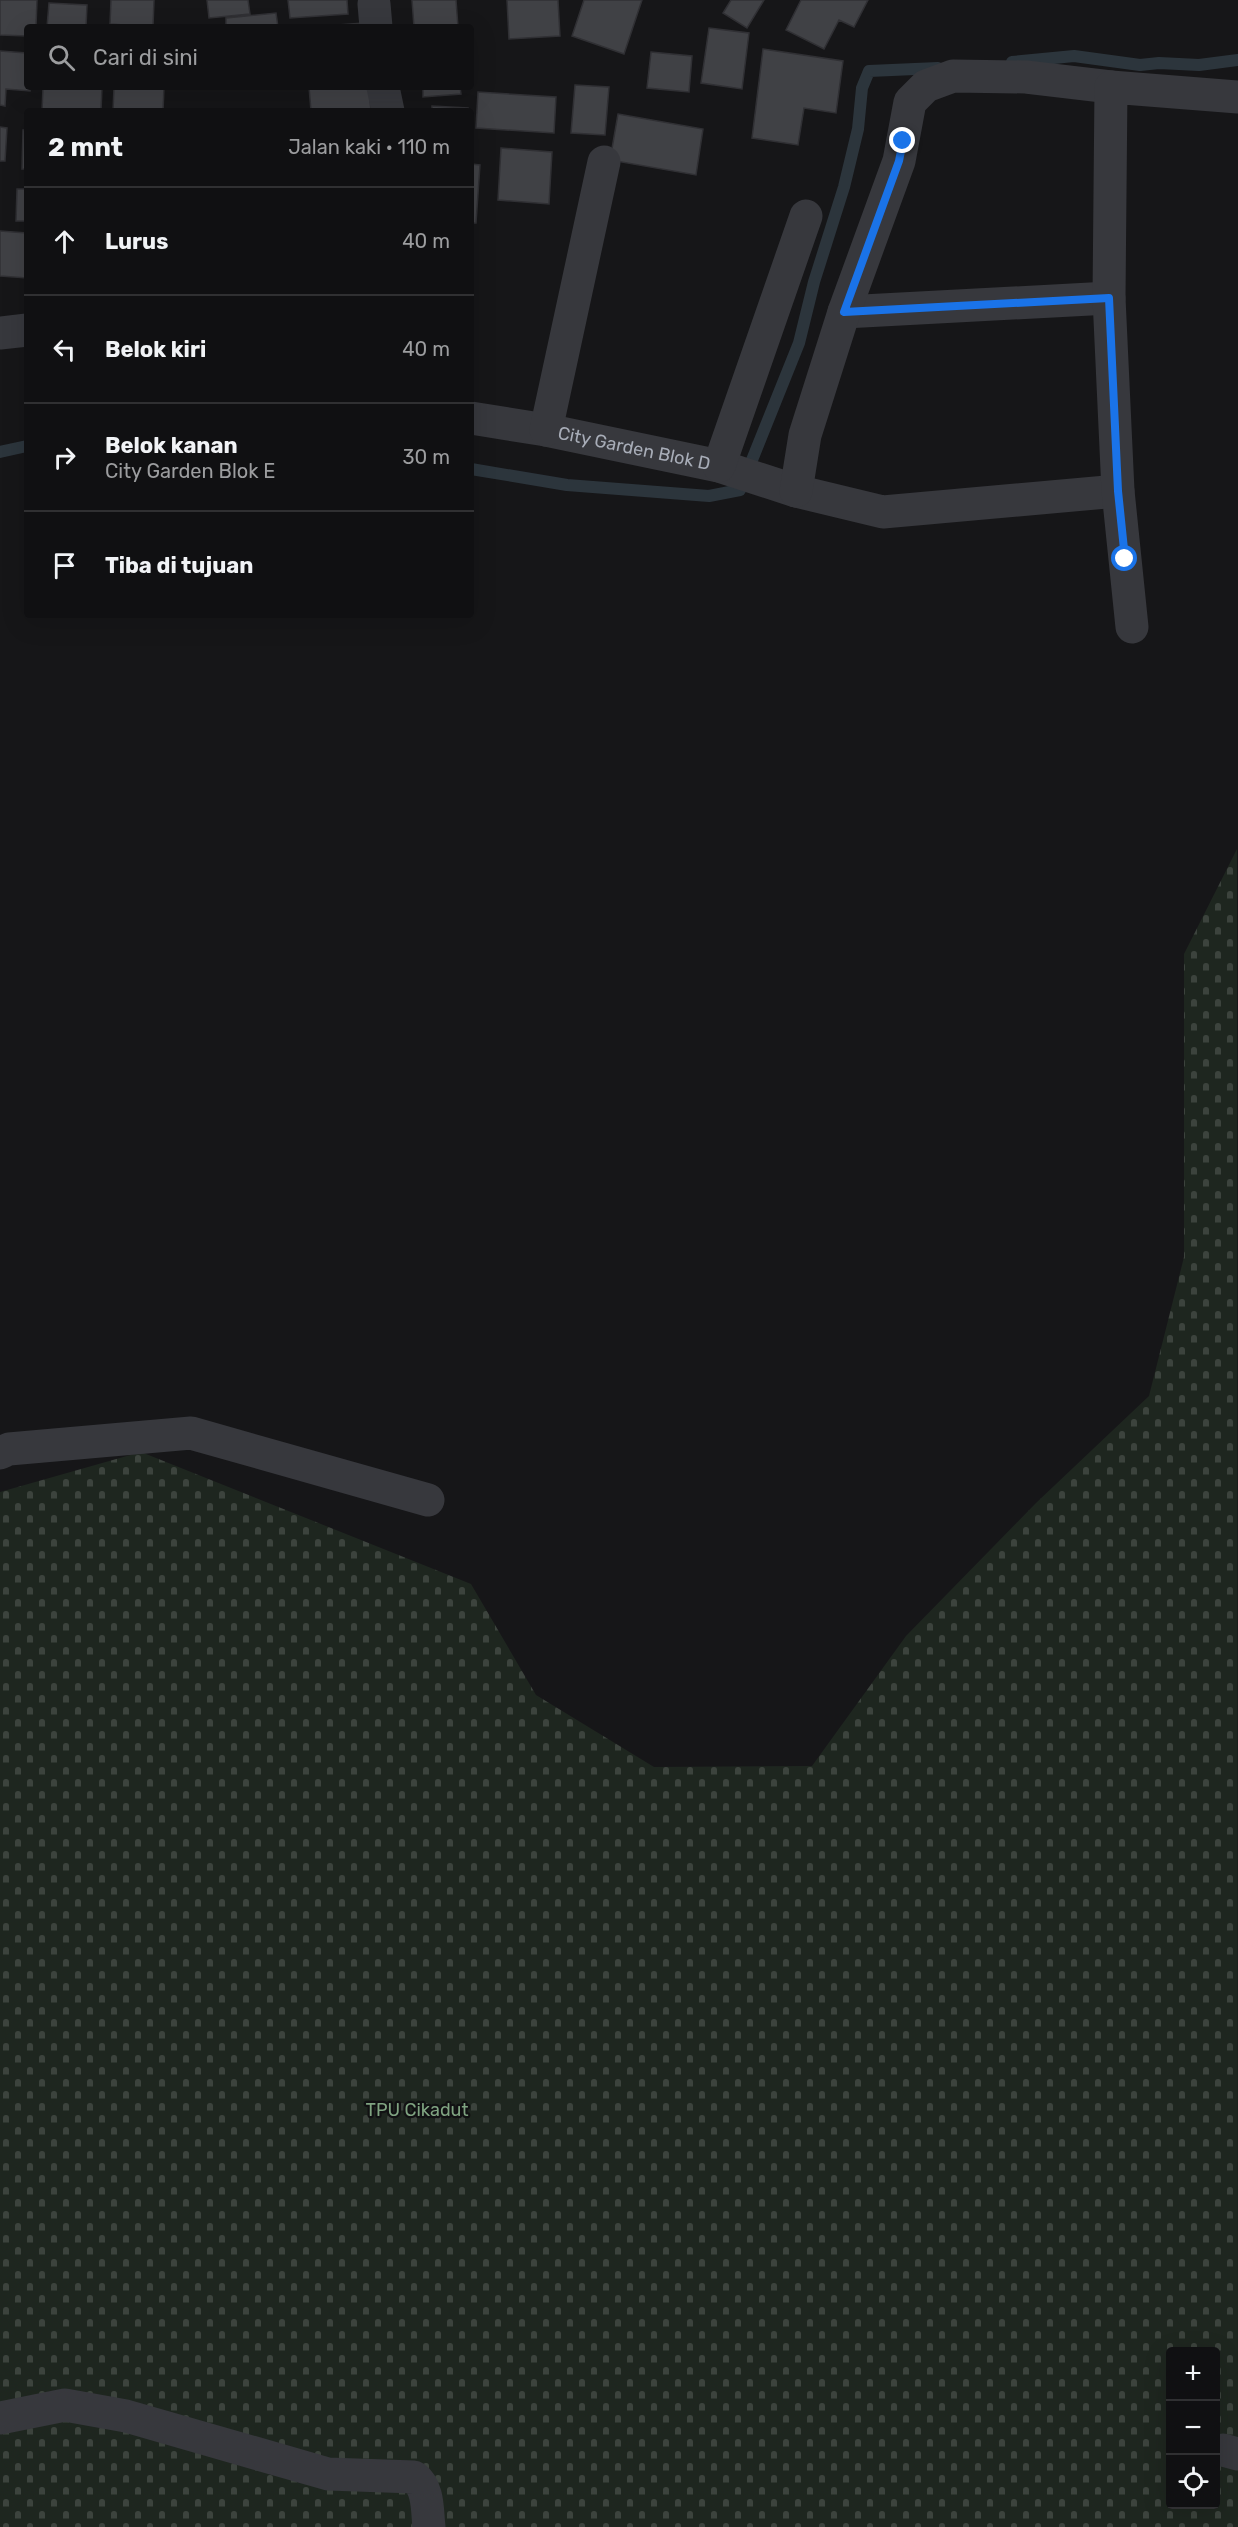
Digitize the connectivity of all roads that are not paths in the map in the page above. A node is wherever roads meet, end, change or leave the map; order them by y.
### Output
1 (1111, 87) junction
2 (384, 90) edge
3 (1238, 97) edge
4 (387, 108) edge
5 (604, 162) dead end
6 (807, 216) dead end
7 (1109, 298) junction
8 (844, 312) junction
9 (24, 330) edge
10 (0, 333) edge
11 (474, 418) edge
12 (546, 430) junction
13 (719, 466) junction
14 (796, 491) junction
15 (1118, 491) junction
16 (1132, 627) dead end
17 (0, 1453) edge
18 (429, 1500) dead end
19 (0, 2418) edge
20 (429, 2527) edge

1 - 3 street
1 - 7 street
1 - 8 street
2 - 4 street
5 - 12 street
6 - 13 street
7 - 8 street
7 - 15 street
8 - 14 street
9 - 10 street
11 - 12 street, City Garden Blok D
12 - 13 street, City Garden Blok D
13 - 14 street, City Garden Blok D
14 - 15 street, City Garden Blok D
15 - 16 street
17 - 18 street
19 - 20 street

